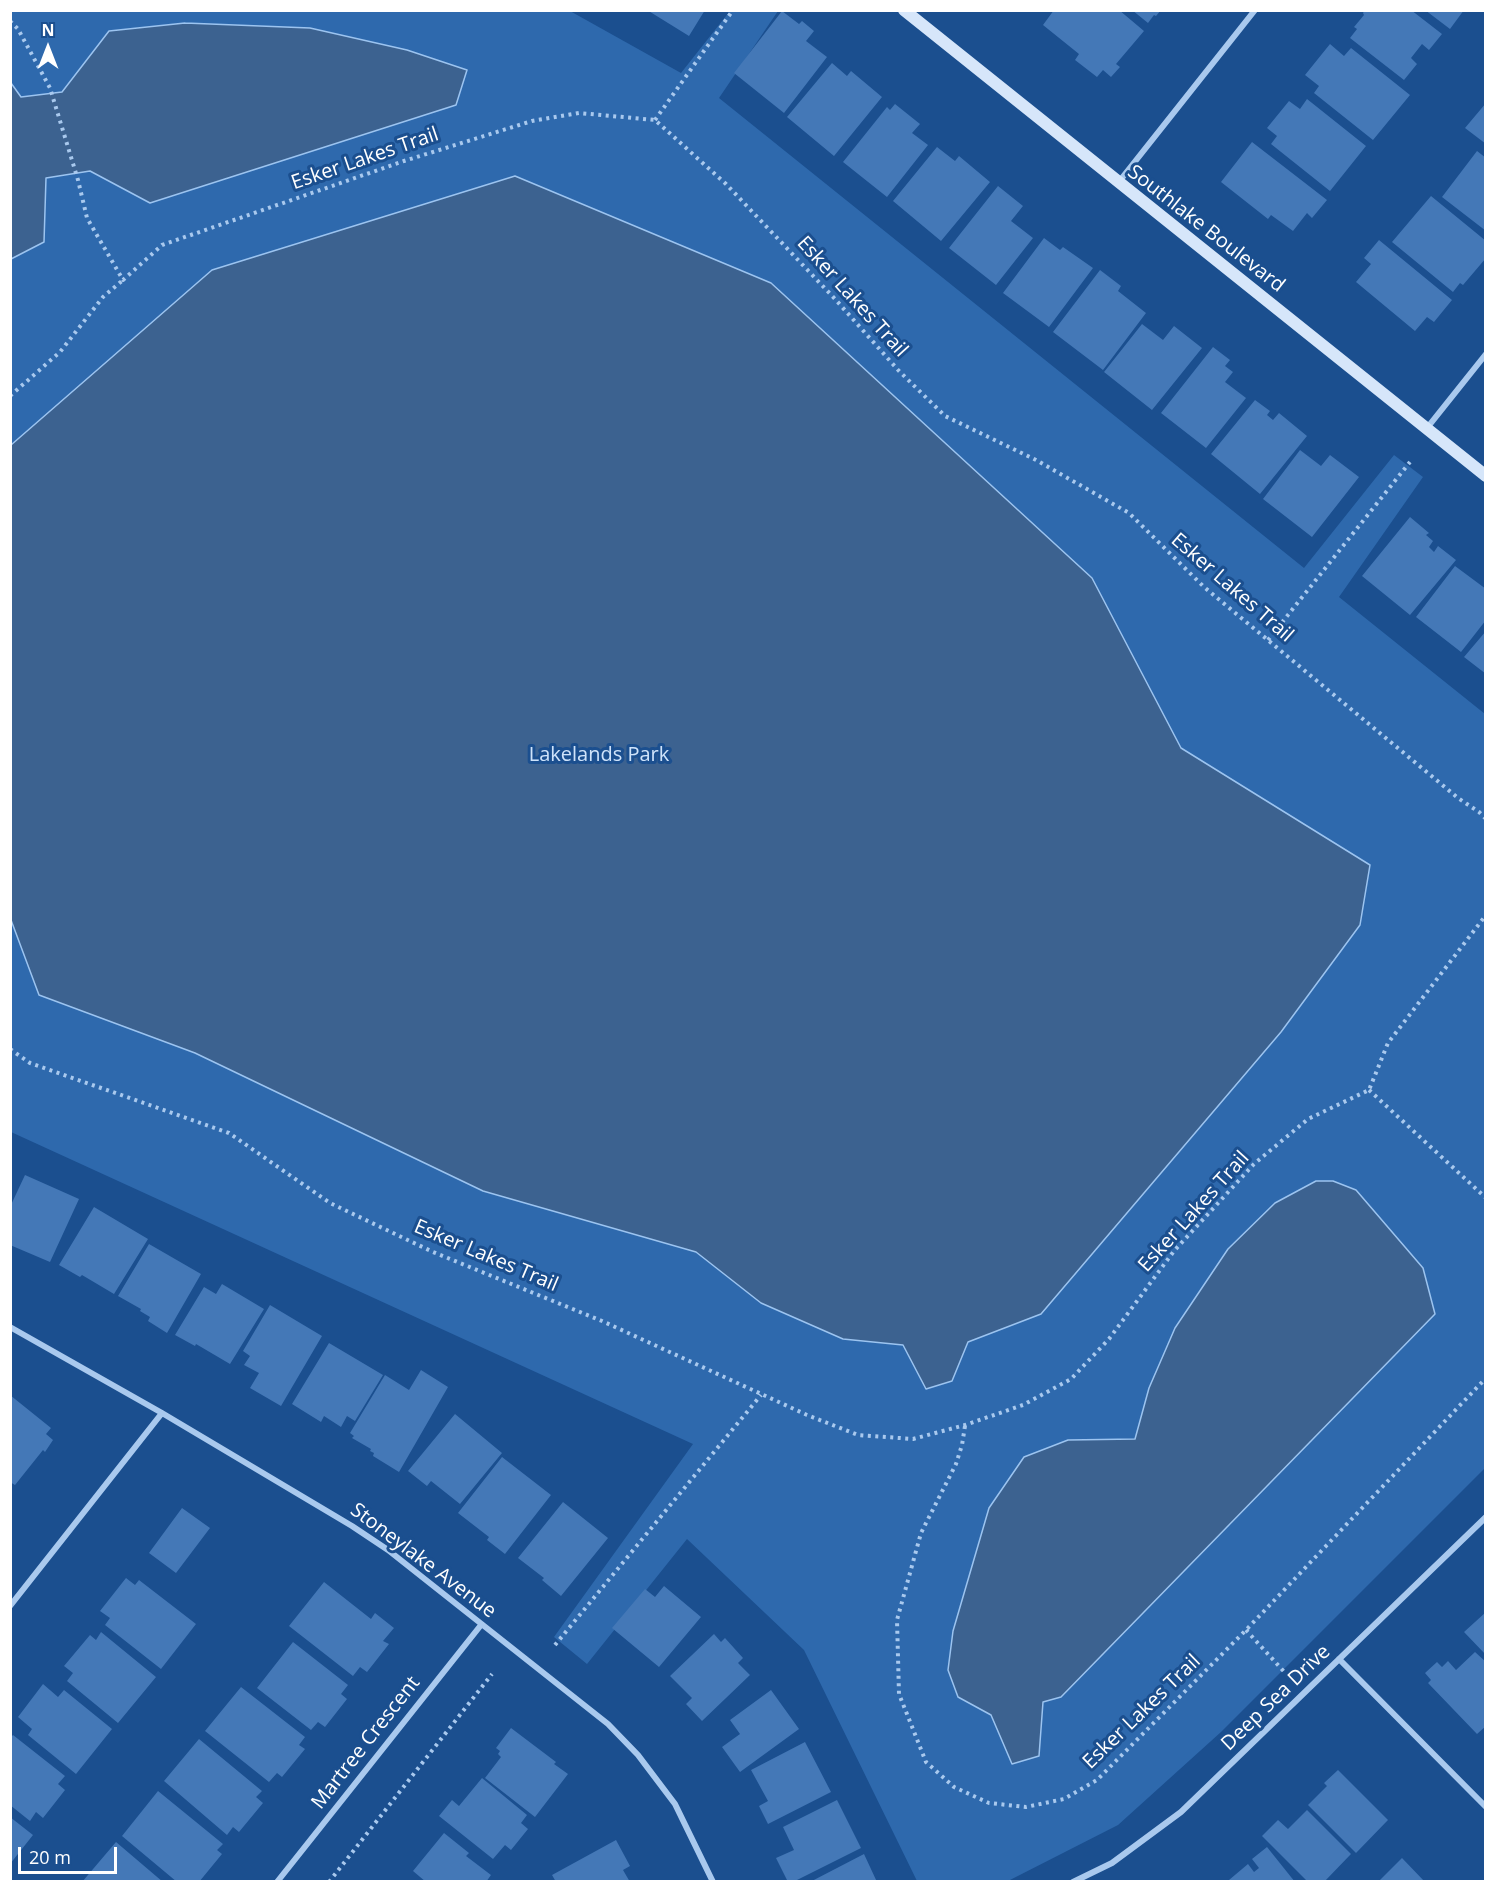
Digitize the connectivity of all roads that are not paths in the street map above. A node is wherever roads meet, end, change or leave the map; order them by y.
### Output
1 (904, 10) edge
2 (1255, 10) edge
3 (1118, 183) junction
4 (1485, 354) edge
5 (1426, 428) junction
6 (1485, 476) edge
7 (10, 1327) edge
8 (162, 1413) junction
9 (1485, 1517) edge
10 (10, 1606) edge
11 (481, 1625) junction
12 (1339, 1659) junction
13 (1485, 1808) edge
14 (1077, 1880) edge
15 (277, 1881) edge
16 (713, 1881) edge

1 - 3 street, Southlake Boulevard
2 - 3 street
3 - 5 street, Southlake Boulevard
4 - 5 street
5 - 6 street, Southlake Boulevard
7 - 8 street, Stoneylake Avenue
8 - 10 street
8 - 11 street, Stoneylake Avenue
9 - 12 street, Deep Sea Drive
11 - 15 street, Martree Crescent
11 - 16 street, Stoneylake Avenue
12 - 13 street
12 - 14 street, Deep Sea Drive

